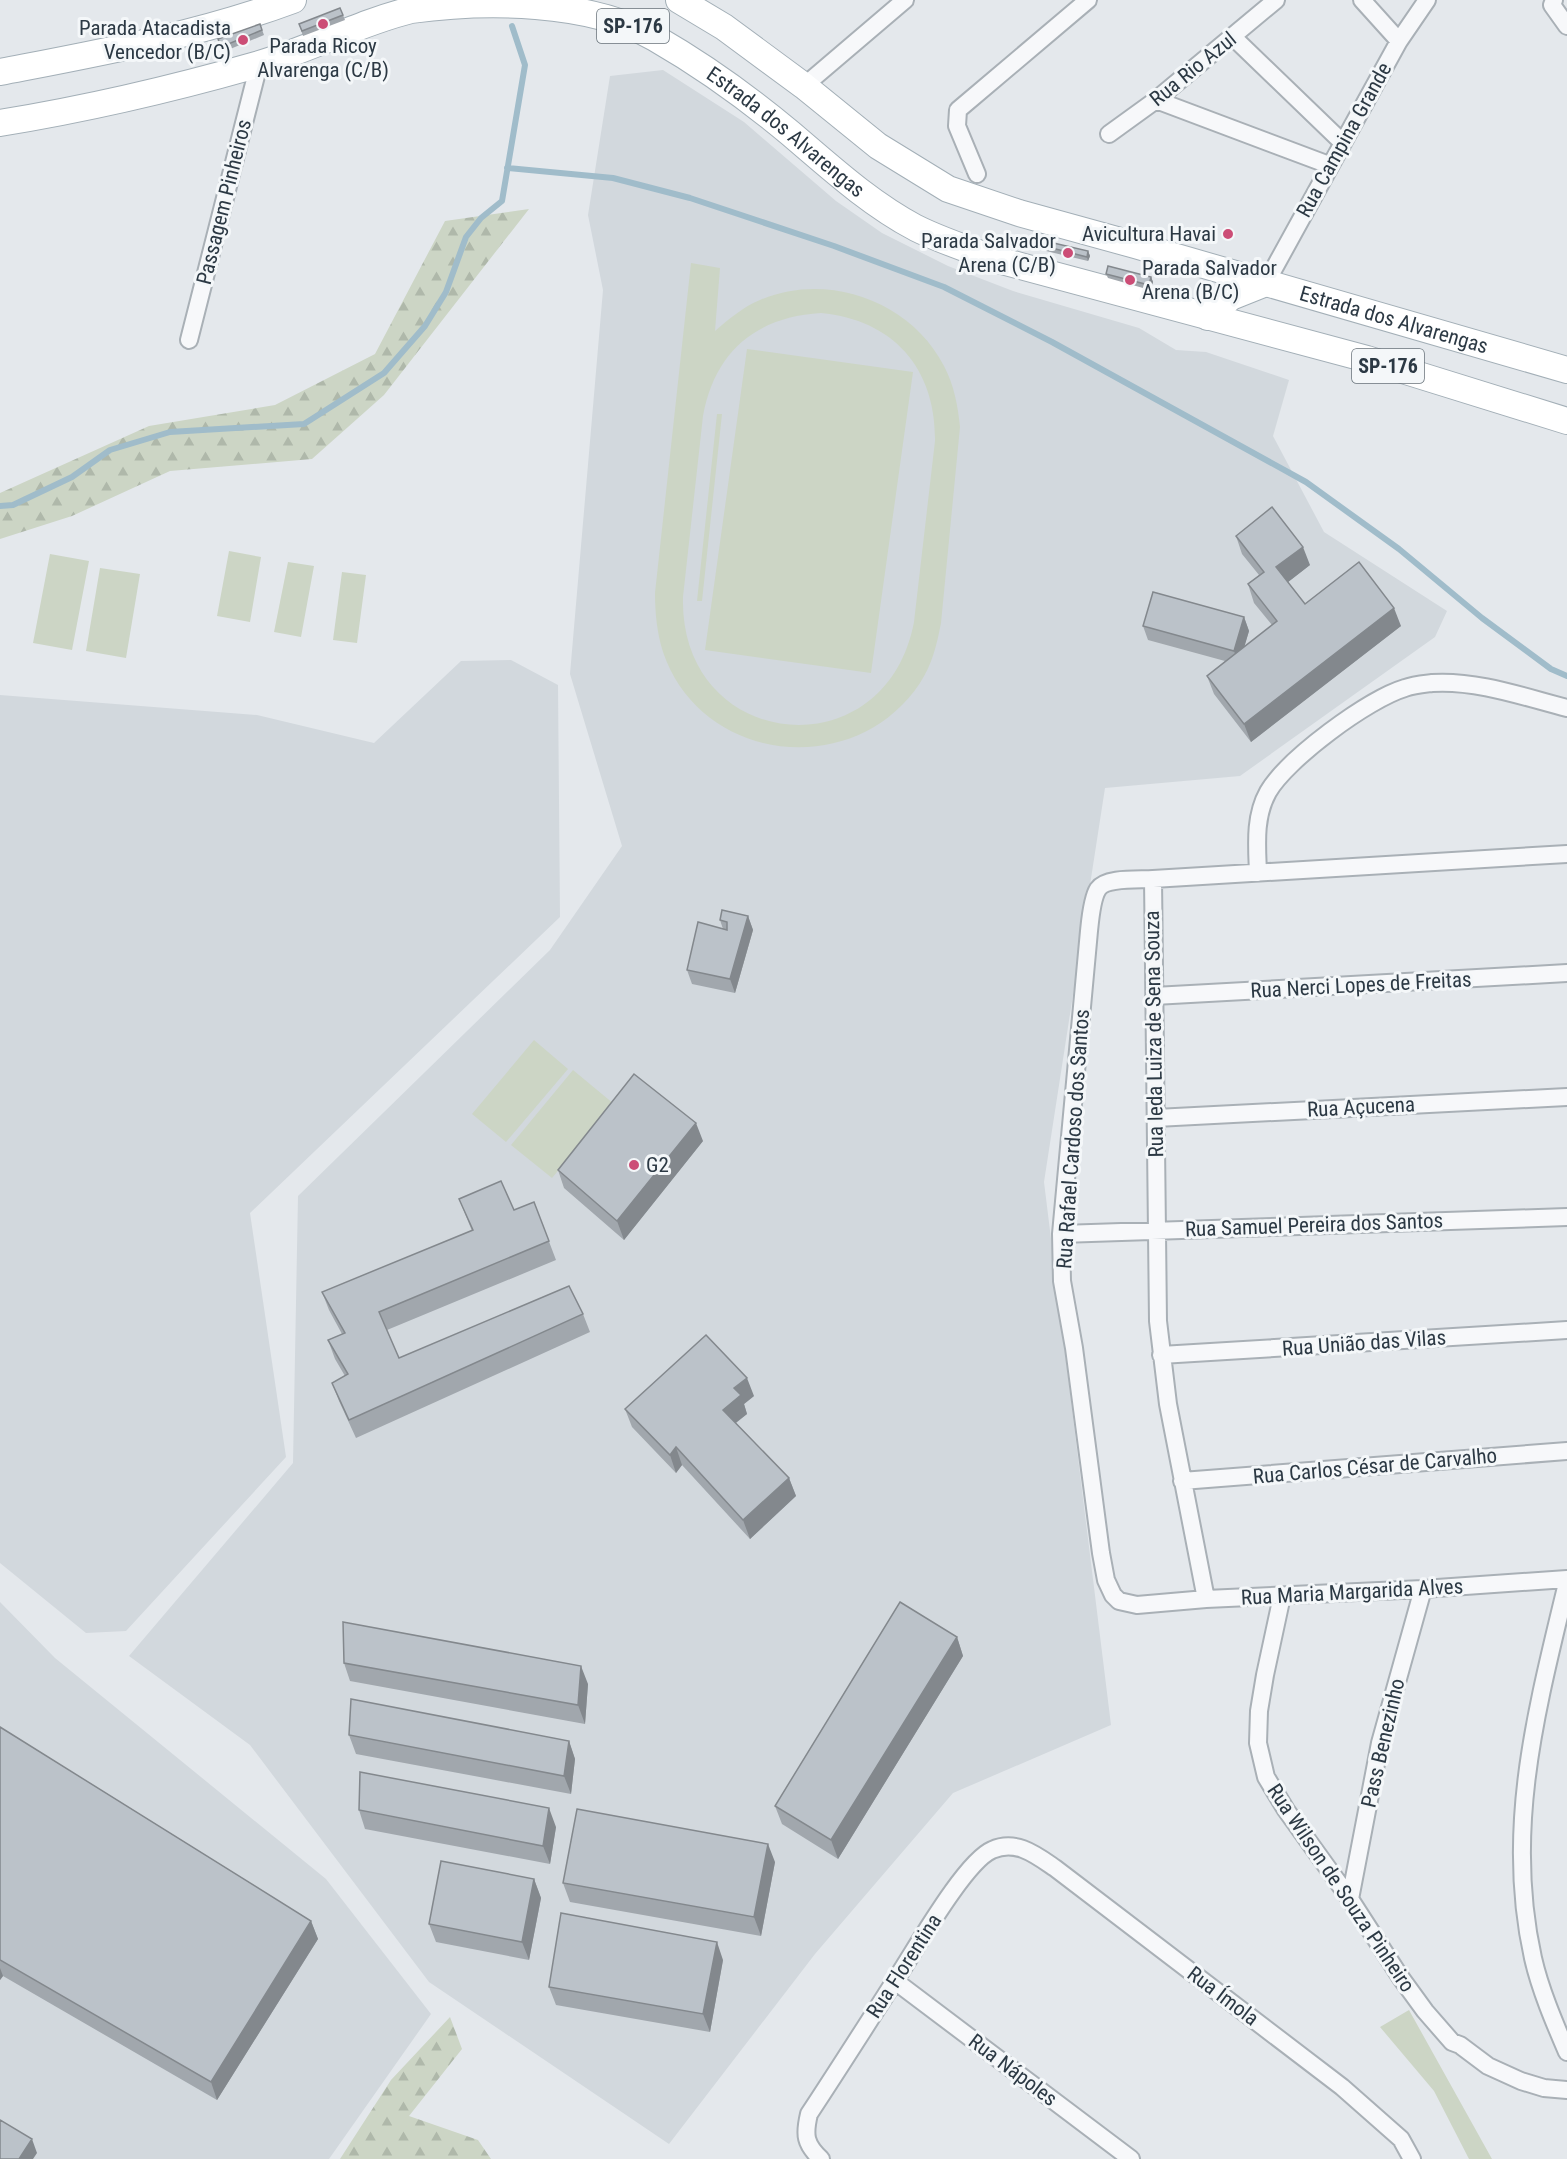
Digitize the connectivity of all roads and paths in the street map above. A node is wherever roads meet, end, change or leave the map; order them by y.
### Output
1 (293, 0) edge
2 (680, 0) edge
3 (905, 0) edge
4 (1088, 0) edge
5 (1276, 0) edge
6 (1362, 0) edge
7 (1427, 0) edge
8 (1549, 2) edge
9 (266, 5) edge
10 (1567, 26) edge
11 (1233, 37) junction
12 (1399, 41) junction
13 (259, 64) junction
14 (0, 72) edge
15 (804, 86) junction
16 (1156, 99) junction
17 (0, 123) edge
18 (1109, 134) dead end
19 (1343, 143) junction
20 (1329, 165) junction
21 (977, 174) dead end
22 (1266, 283) junction
23 (1208, 317) junction
24 (189, 340) dead end
25 (1567, 370) edge
26 (1567, 421) edge
27 (1567, 708) edge
28 (1567, 854) edge
29 (1258, 873) junction
30 (1153, 879) junction
31 (1567, 973) edge
32 (1154, 996) junction
33 (1567, 1097) edge
34 (1155, 1118) junction
35 (1567, 1217) edge
36 (1156, 1230) junction
37 (1061, 1234) junction
38 (1567, 1330) edge
39 (1161, 1355) junction
40 (1567, 1451) edge
41 (1182, 1481) junction
42 (1567, 1579) edge
43 (1567, 1583) edge
44 (1423, 1589) junction
45 (1282, 1596) junction
46 (1206, 1599) junction
47 (1137, 1605) joint
48 (1020, 1848) joint
49 (1350, 1899) junction
50 (895, 1981) junction
51 (1567, 2052) edge
52 (1567, 2090) edge
53 (821, 2159) edge
54 (1131, 2159) edge
55 (1413, 2159) edge

1 - 9 main road
2 - 15 main road, Estrada dos Alvarengas / SP-176
3 - 15 street
4 - 21 street
5 - 11 street, Rua Rio Azul
6 - 12 street
7 - 12 street, Rua Campina Grande
8 - 10 street
9 - 14 main road
11 - 16 street, Rua Rio Azul
11 - 19 street
12 - 19 street, Rua Campina Grande
13 - 17 main road, Estrada dos Alvarengas / SP-176
13 - 23 main road, Estrada dos Alvarengas / SP-176
13 - 24 street, Passagem Pinheiros
15 - 22 main road, Estrada dos Alvarengas / SP-176
16 - 18 street, Rua Rio Azul
16 - 20 street
19 - 20 street, Rua Campina Grande
20 - 22 street, Rua Campina Grande
22 - 23 main road
22 - 25 main road, Estrada dos Alvarengas / SP-176
23 - 26 main road, Estrada dos Alvarengas / SP-176
27 - 29 street
28 - 29 street
29 - 30 street
30 - 32 street, Rua Ieda Luiza de Sena Souza
30 - 37 street, Rua Rafael Cardoso dos Santos
31 - 32 street, Rua Nerci Lopes de Freitas
32 - 34 street, Rua Ieda Luiza de Sena Souza
33 - 34 street, Rua Açucena
34 - 36 street, Rua Ieda Luiza de Sena Souza
35 - 36 street, Rua Samuel Pereira dos Santos
36 - 37 street, Rua Samuel Pereira dos Santos
36 - 39 street, Rua Ieda Luiza de Sena Souza
37 - 47 street, Rua Rafael Cardoso dos Santos
38 - 39 street, Rua União das Vilas
39 - 41 street, Rua Ieda Luiza de Sena Souza
40 - 41 street, Rua Carlos César de Carvalho
41 - 46 street, Rua Ieda Luiza de Sena Souza
42 - 44 street, Rua Maria Margarida Alves
43 - 51 street
44 - 45 street, Rua Maria Margarida Alves
44 - 49 street, Pass Benezinho
45 - 46 street, Rua Maria Margarida Alves
45 - 49 street, Rua Wilson de Souza Pinheiro
46 - 47 street, Rua Maria Margarida Alves
48 - 50 street, Rua Florentina
48 - 55 street, Rua Ímola
49 - 52 street, Rua Wilson de Souza Pinheiro
50 - 53 street, Rua Florentina
50 - 54 street, Rua Nápoles

